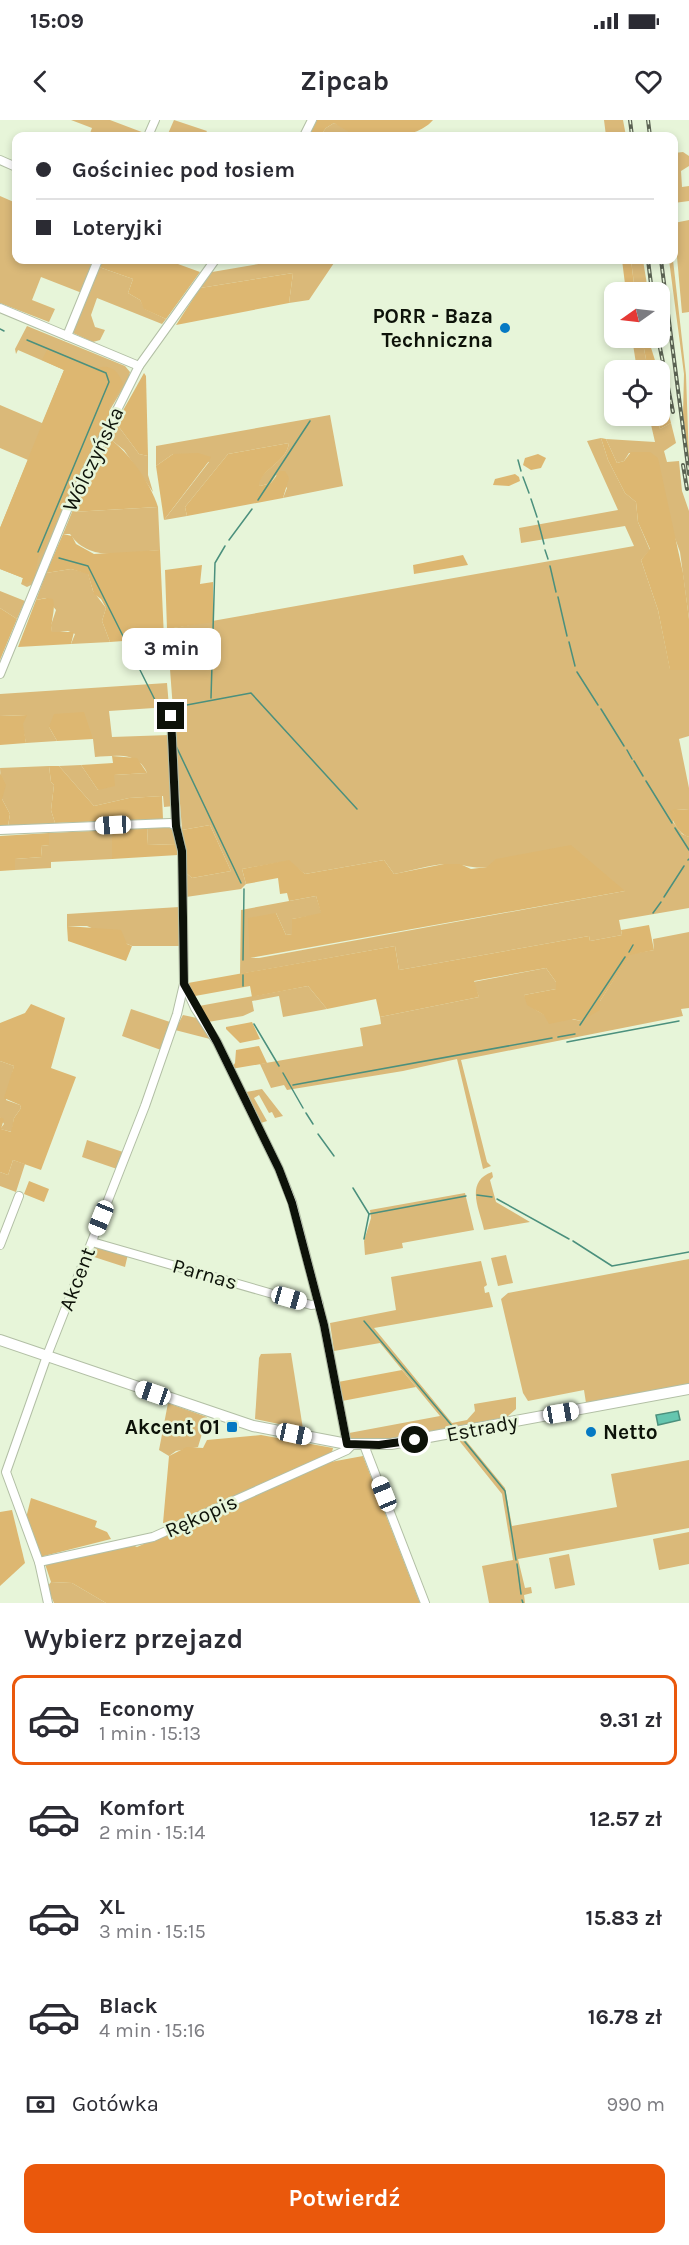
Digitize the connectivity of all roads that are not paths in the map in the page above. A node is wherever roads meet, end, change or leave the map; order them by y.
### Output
1 (96, 264) edge
2 (212, 264) edge
3 (0, 308) edge
4 (67, 336) junction
5 (139, 366) junction
6 (0, 674) edge
7 (171, 716) dead end
8 (176, 826) junction
9 (0, 830) edge
10 (184, 984) junction
11 (19, 1196) dead end
12 (92, 1242) junction
13 (0, 1245) edge
14 (319, 1304) junction
15 (0, 1340) edge
16 (48, 1356) junction
17 (689, 1389) edge
18 (355, 1444) junction
19 (3, 1471) edge
20 (39, 1562) junction
21 (48, 1603) edge
22 (425, 1603) edge

1 - 4 street
2 - 5 street, Wólczyńska
3 - 4 street
4 - 5 street
5 - 6 street, Wólczyńska
7 - 8 street
8 - 9 street
8 - 10 street
10 - 12 street, Akcent
10 - 14 street
11 - 13 street
12 - 14 street, Parnas
12 - 16 street, Akcent
14 - 18 street
15 - 16 main road, Estrady
16 - 18 main road, Estrady
16 - 19 street, Akcent
17 - 18 main road, Estrady
18 - 20 street, Rękopis
18 - 22 street
19 - 20 street
20 - 21 street

